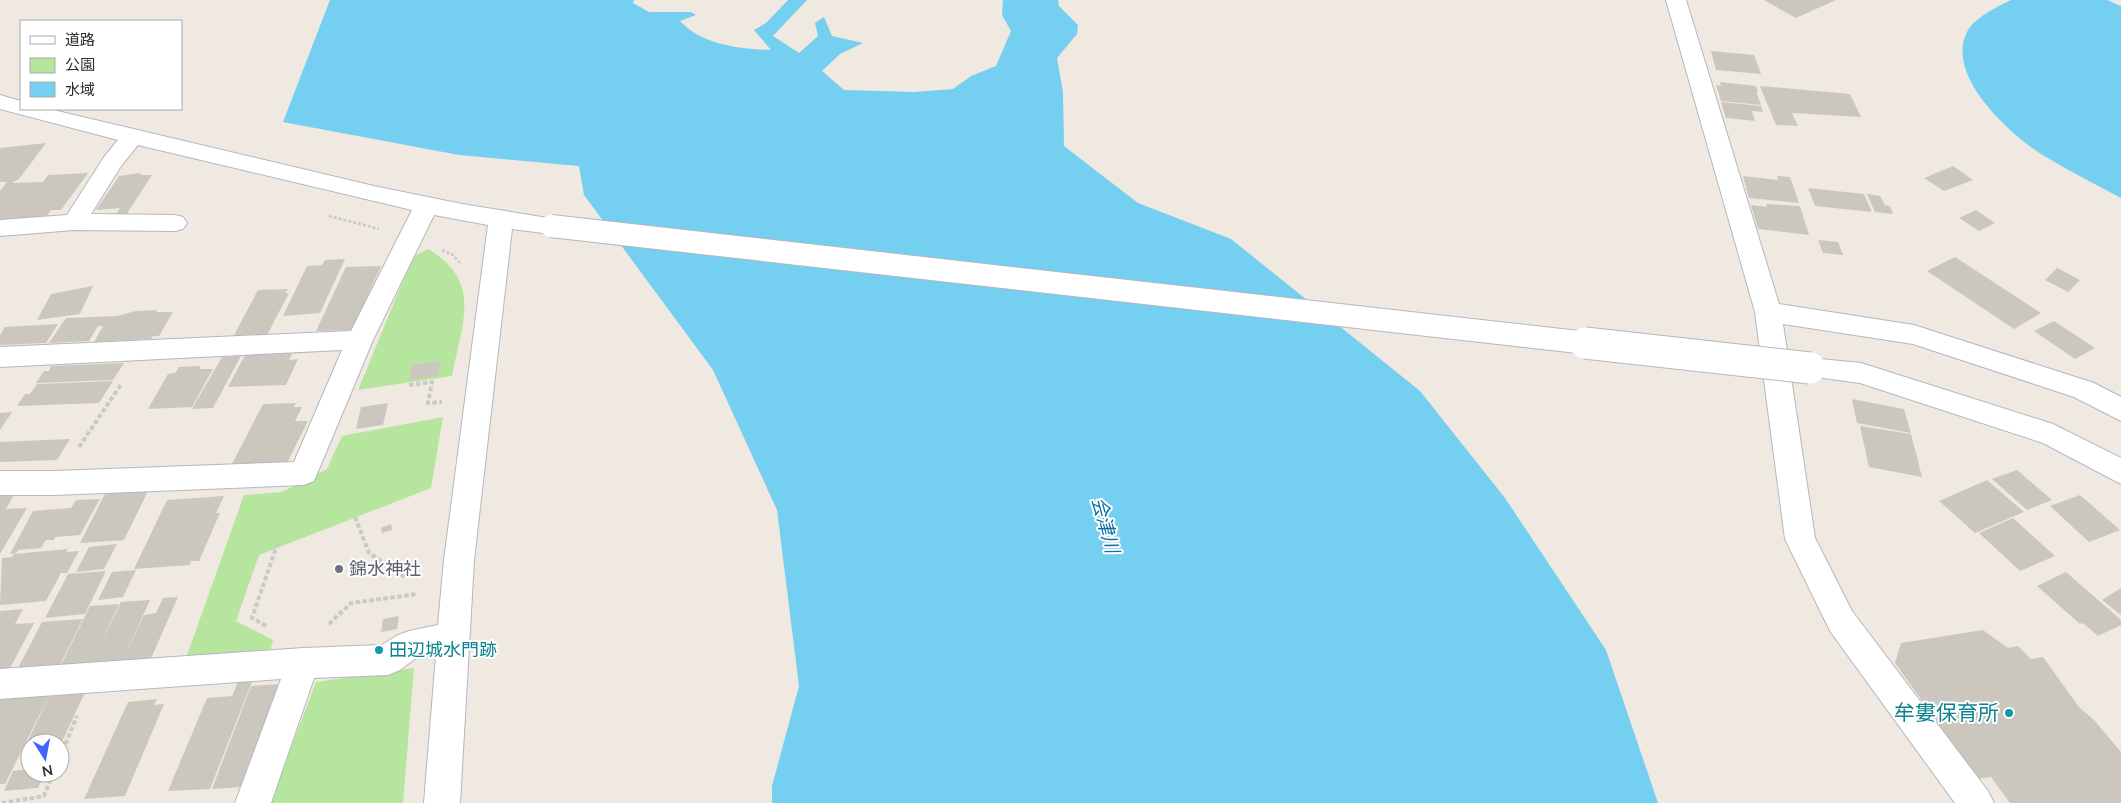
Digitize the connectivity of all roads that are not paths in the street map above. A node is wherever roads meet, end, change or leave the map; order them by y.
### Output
1 (1676, 0) edge
2 (0, 102) edge
3 (20, 107) edge
4 (30, 110) edge
5 (132, 138) junction
6 (426, 206) junction
7 (501, 221) junction
8 (74, 222) junction
9 (175, 222) dead end
10 (0, 228) edge
11 (1768, 312) junction
12 (360, 340) junction
13 (0, 356) edge
14 (2121, 410) edge
15 (2121, 472) edge
16 (0, 483) edge
17 (455, 637) junction
18 (291, 664) junction
19 (0, 684) edge
20 (253, 803) edge
21 (442, 803) edge
22 (1976, 803) edge

1 - 11 street
2 - 3 street
4 - 5 street
5 - 6 street
5 - 8 street
6 - 7 street
6 - 12 street
7 - 15 street, bridge
7 - 17 street
8 - 9 street
8 - 10 street
11 - 14 street
11 - 22 street
12 - 13 street
12 - 16 street
17 - 18 street
17 - 21 street
18 - 19 street
18 - 20 street

